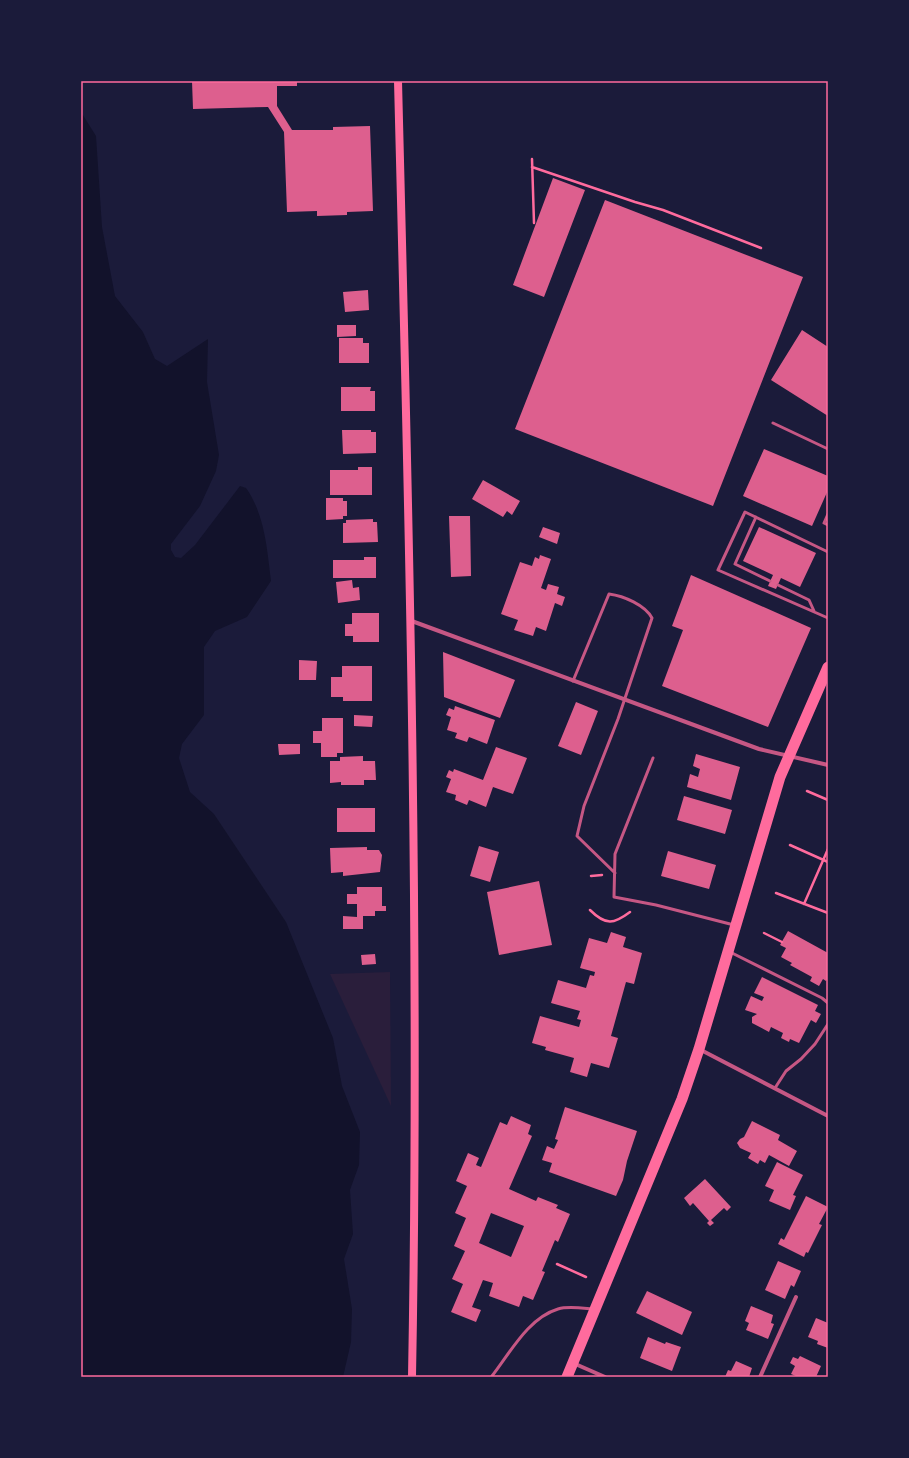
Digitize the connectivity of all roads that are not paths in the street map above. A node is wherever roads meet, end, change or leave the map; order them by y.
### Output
1 (398, 81) edge
2 (773, 423) dead end
3 (828, 449) edge
4 (828, 514) edge
5 (756, 517) junction
6 (828, 525) edge
7 (828, 552) edge
8 (770, 581) dead end
9 (778, 585) dead end
10 (814, 611) junction
11 (828, 618) edge
12 (409, 620) junction
13 (828, 667) edge
14 (573, 681) junction
15 (624, 700) junction
16 (790, 757) junction
17 (653, 758) dead end
18 (828, 765) edge
19 (615, 874) junction
20 (735, 925) junction
21 (728, 950) junction
22 (828, 1002) edge
23 (828, 1024) edge
24 (699, 1049) junction
25 (775, 1088) junction
26 (828, 1116) edge
27 (796, 1296) dead end
28 (594, 1309) junction
29 (573, 1363) junction
30 (492, 1376) edge
31 (412, 1377) edge
32 (567, 1377) edge
33 (605, 1377) edge
34 (760, 1377) edge

1 - 12 main road
2 - 3 lane
4 - 6 lane
5 - 7 lane
5 - 8 lane
5 - 10 lane
9 - 10 lane
10 - 11 lane
12 - 14 street
12 - 31 main road
13 - 16 highway
14 - 15 street
14 - 15 lane
15 - 16 street
15 - 19 lane
16 - 18 street
16 - 20 highway
17 - 19 lane
19 - 20 lane
20 - 21 highway
21 - 22 lane
21 - 24 highway
23 - 25 lane
24 - 25 street
24 - 28 highway
25 - 26 street
27 - 34 street
28 - 29 highway
28 - 30 lane
29 - 32 highway
29 - 33 street

